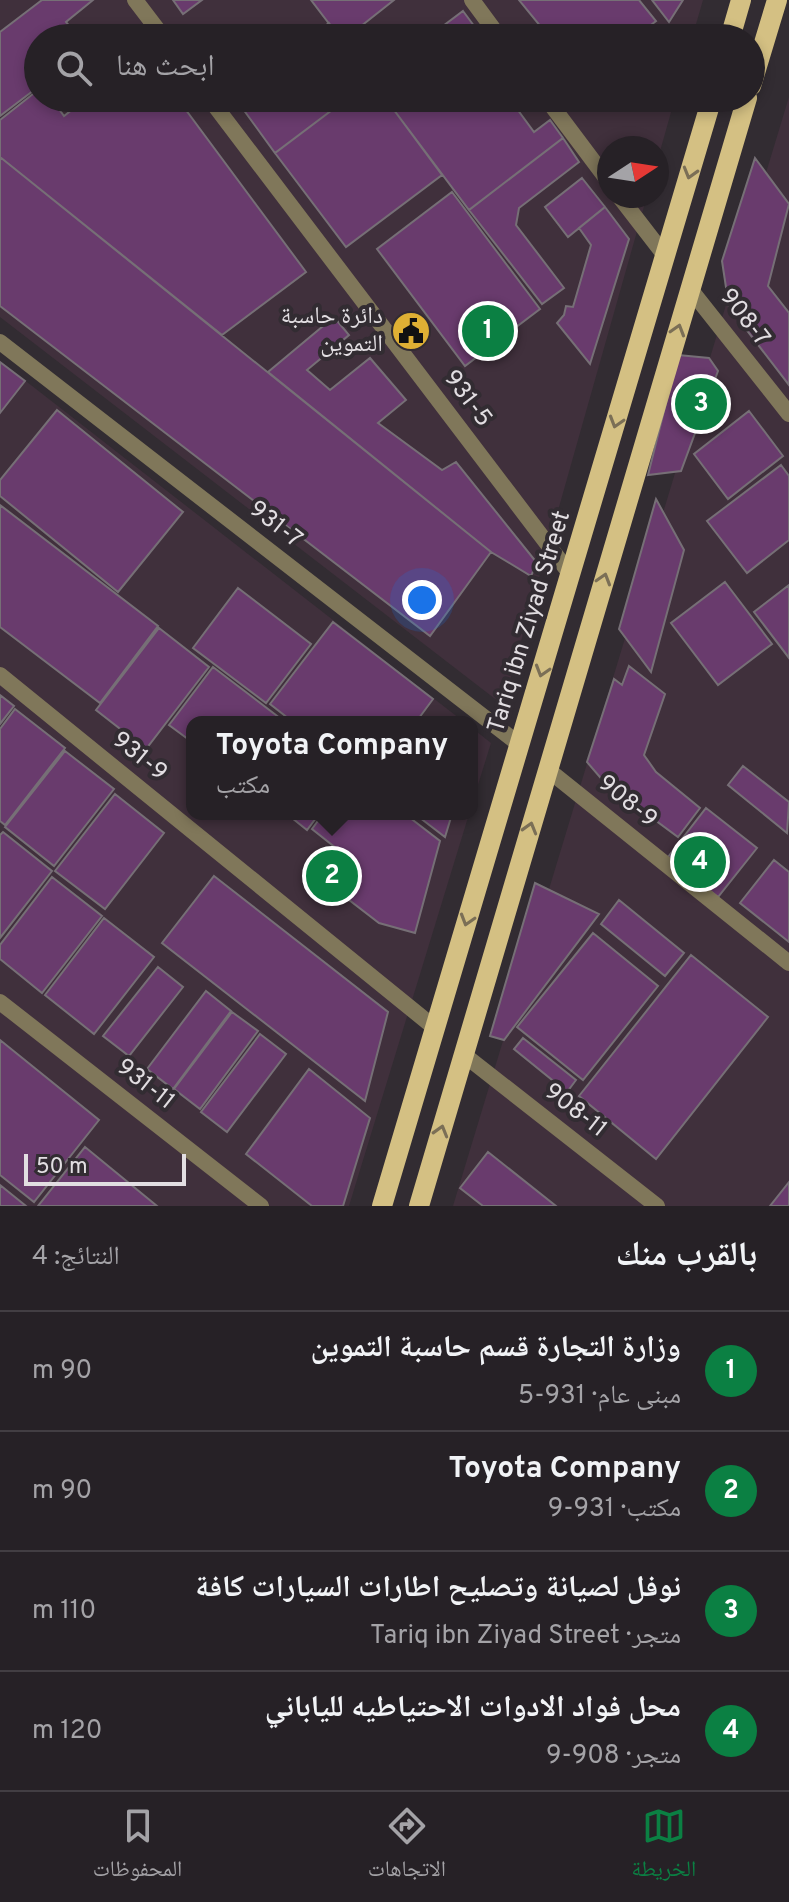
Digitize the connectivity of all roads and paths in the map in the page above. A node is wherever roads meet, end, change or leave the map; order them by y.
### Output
1 (135, 0) edge
2 (472, 0) edge
3 (741, 0) edge
4 (777, 0) edge
5 (153, 24) edge
6 (490, 24) edge
7 (734, 24) edge
8 (765, 40) edge
9 (220, 112) edge
10 (556, 112) edge
11 (708, 112) edge
12 (743, 112) edge
13 (597, 166) edge
14 (628, 208) edge
15 (666, 257) junction
16 (690, 289) junction
17 (0, 342) edge
18 (789, 414) edge
19 (571, 575) junction
20 (0, 675) edge
21 (520, 745) junction
22 (547, 769) junction
23 (789, 963) edge
24 (0, 1002) edge
25 (435, 1028) junction
26 (463, 1054) junction
27 (261, 1206) edge
28 (382, 1206) edge
29 (419, 1206) edge
30 (657, 1206) edge

1 - 5 street
2 - 6 street
3 - 7 main road
4 - 8 main road
9 - 19 street, 931-5
10 - 13 street
11 -> 15 main road, Tariq ibn Ziyad Street
12 - 16 main road
14 - 15 street
15 -> 19 main road, Tariq ibn Ziyad Street
16 - 18 street, 908-7
22 -> 16 main road
17 - 21 street, 931-7
19 -> 21 main road, Tariq ibn Ziyad Street
20 - 25 street, 931-9
21 -> 25 main road, Tariq ibn Ziyad Street
22 - 23 street, 908-9
26 -> 22 main road
24 - 27 street, 931-11
25 - 28 main road, Tariq ibn Ziyad Street
29 -> 26 main road
26 - 30 street, 908-11

